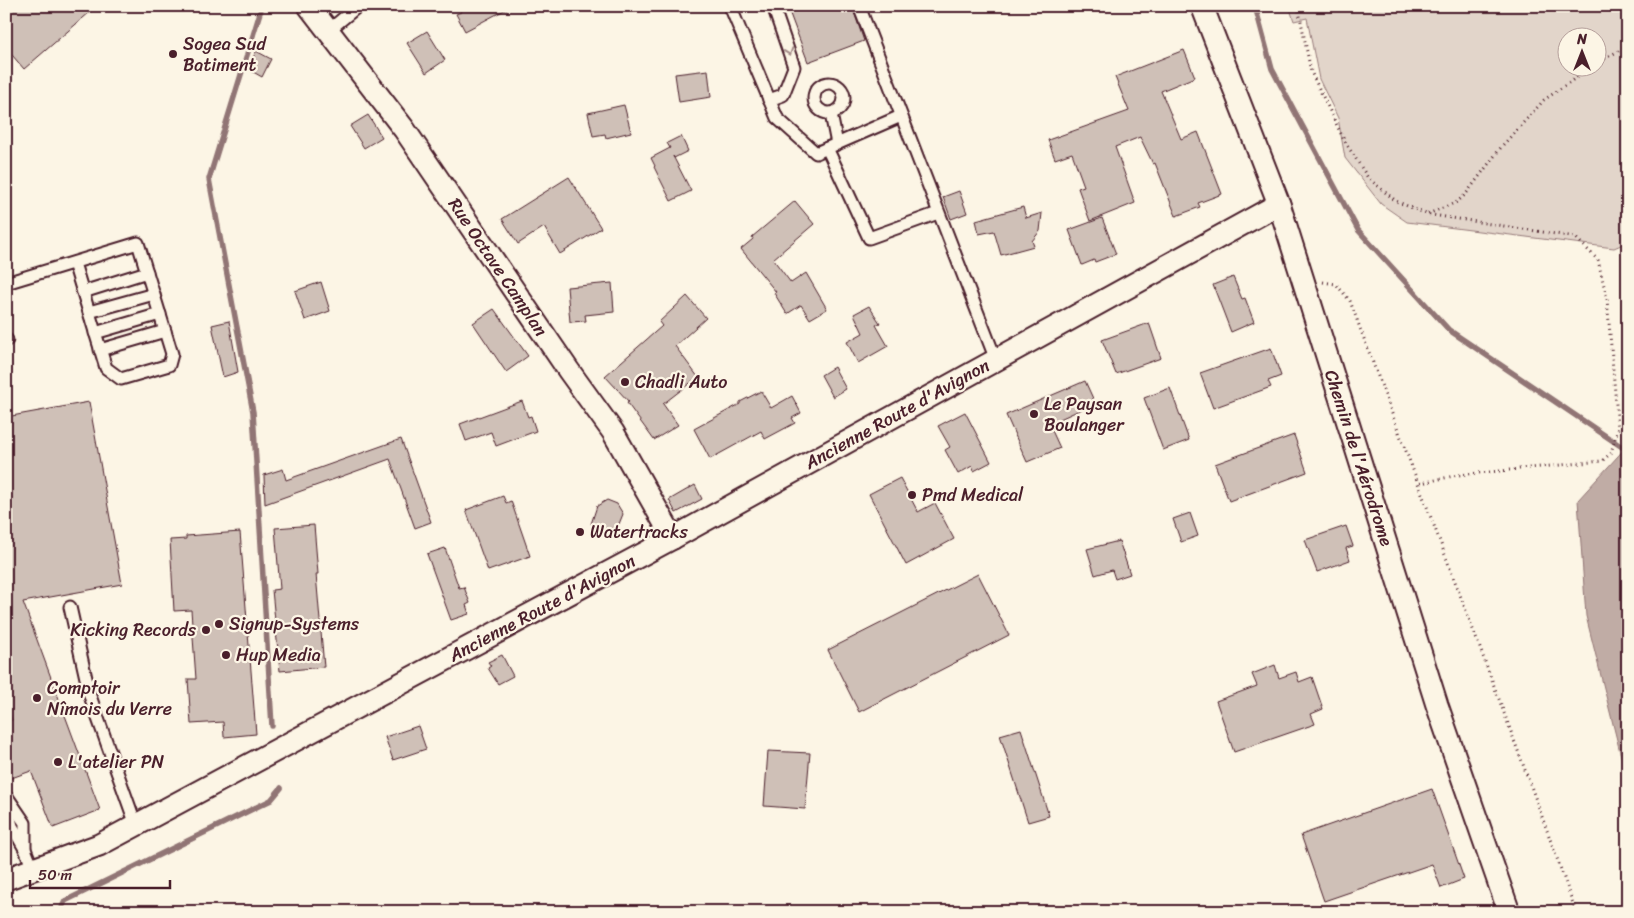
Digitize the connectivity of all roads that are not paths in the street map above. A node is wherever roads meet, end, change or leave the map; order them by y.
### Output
1 (309, 6) edge
2 (358, 6) edge
3 (730, 6) edge
4 (773, 6) edge
5 (859, 6) edge
6 (1202, 6) edge
7 (328, 31) junction
8 (769, 100) junction
9 (831, 114) dead end
10 (901, 116) junction
11 (832, 146) junction
12 (1279, 204) junction
13 (938, 213) junction
14 (74, 263) junction
15 (147, 272) junction
16 (6, 283) edge
17 (82, 292) junction
18 (154, 294) junction
19 (89, 312) junction
20 (160, 314) junction
21 (166, 331) junction
22 (95, 334) junction
23 (100, 350) junction
24 (996, 360) junction
25 (673, 538) junction
26 (70, 607) dead end
27 (6, 796) edge
28 (6, 802) edge
29 (136, 825) junction
30 (25, 849) junction
31 (33, 869) junction
32 (6, 879) edge
33 (1509, 912) edge

1 - 7 street, Rue Octave Camplan
2 - 7 lane
3 - 8 lane
4 -> 8 lane
5 - 10 lane
6 - 12 street, Chemin de l'Aérodrome
7 - 25 street, Rue Octave Camplan
8 - 11 lane
9 - 11 lane
10 - 11 lane
10 - 13 lane
11 - 13 lane
12 - 24 street, Ancienne Route d'Avignon
12 - 33 street, Chemin de l'Aérodrome
13 - 24 lane
14 - 15 lane
14 - 16 lane
14 - 17 lane
15 - 17 lane
15 - 18 lane
17 - 19 lane
18 - 19 lane
18 - 20 lane
19 - 22 lane
20 - 21 lane
20 - 22 lane
21 - 23 lane
21 - 23 lane
22 - 23 lane
24 - 25 street, Ancienne Route d'Avignon
25 - 29 street, Ancienne Route d'Avignon
26 - 29 lane
27 - 30 lane
28 - 30 lane
29 - 31 street, Ancienne Route d'Avignon
30 - 31 lane
31 - 32 street, Ancienne Route d'Avignon

